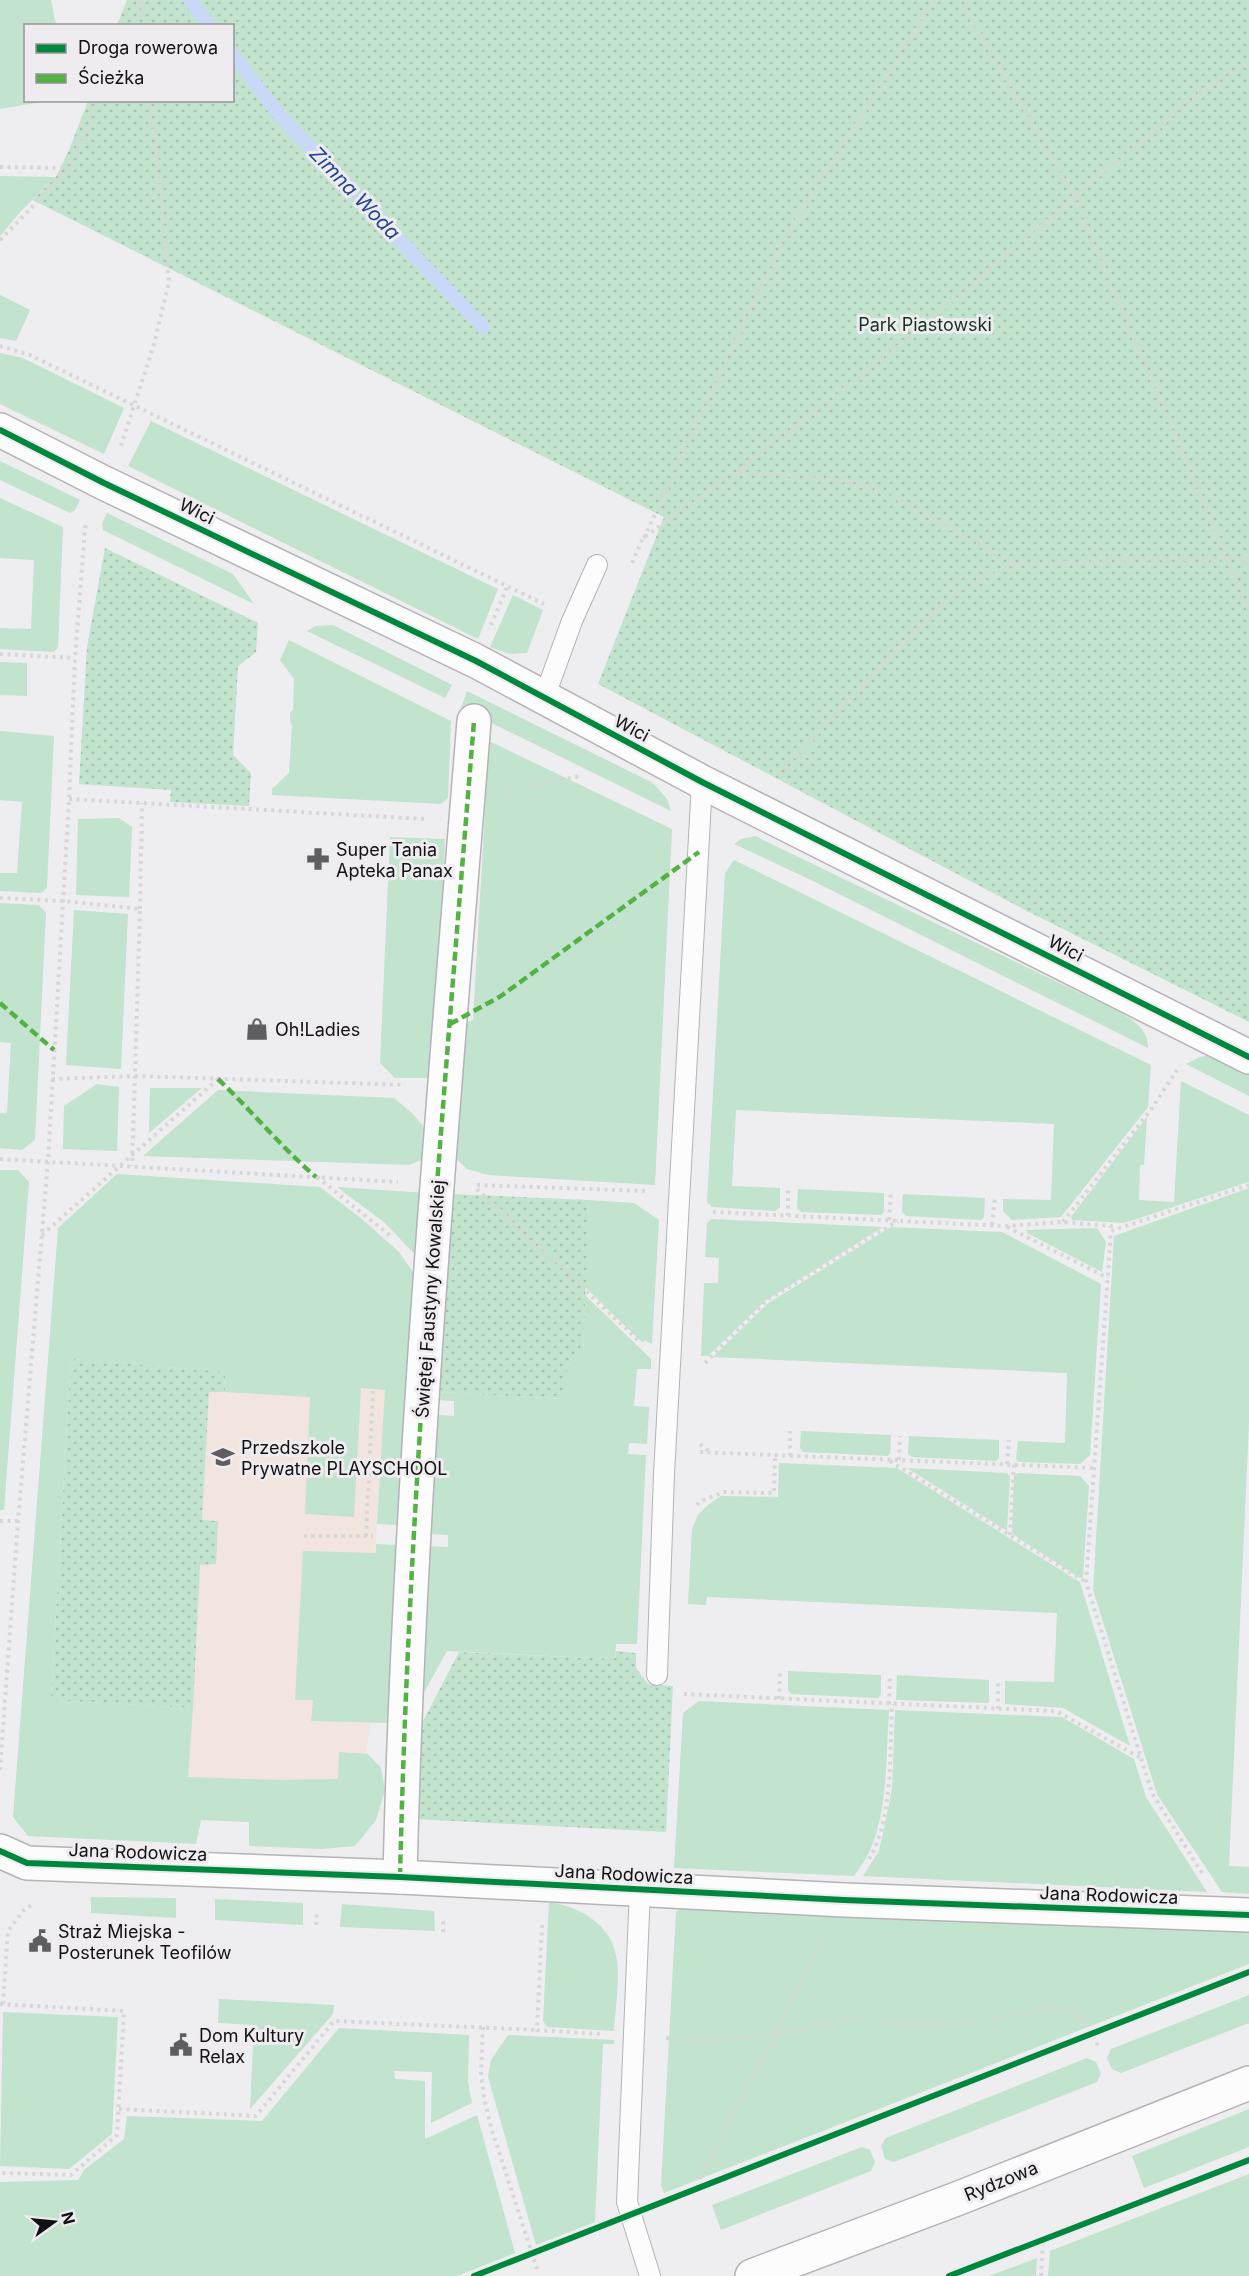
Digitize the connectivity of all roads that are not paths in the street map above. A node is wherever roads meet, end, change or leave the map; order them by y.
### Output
1 (0, 430) edge
2 (597, 565) dead end
3 (544, 698) junction
4 (474, 721) dead end
5 (702, 782) junction
6 (1249, 1056) edge
7 (657, 1675) dead end
8 (0, 1851) edge
9 (400, 1877) junction
10 (640, 1888) junction
11 (1239, 1915) edge
12 (1249, 2083) edge
13 (650, 2276) edge
14 (752, 2276) edge

1 - 3 street, Wici
2 - 3 lane
3 - 5 street, Wici
4 - 9 street, Świętej Faustyny Kowalskiej
5 - 6 street, Wici
5 - 7 lane
8 - 9 street, Jana Rodowicza
9 - 10 street, Jana Rodowicza
10 - 11 street, Jana Rodowicza
10 - 13 lane
12 - 14 street, Rydzowa

